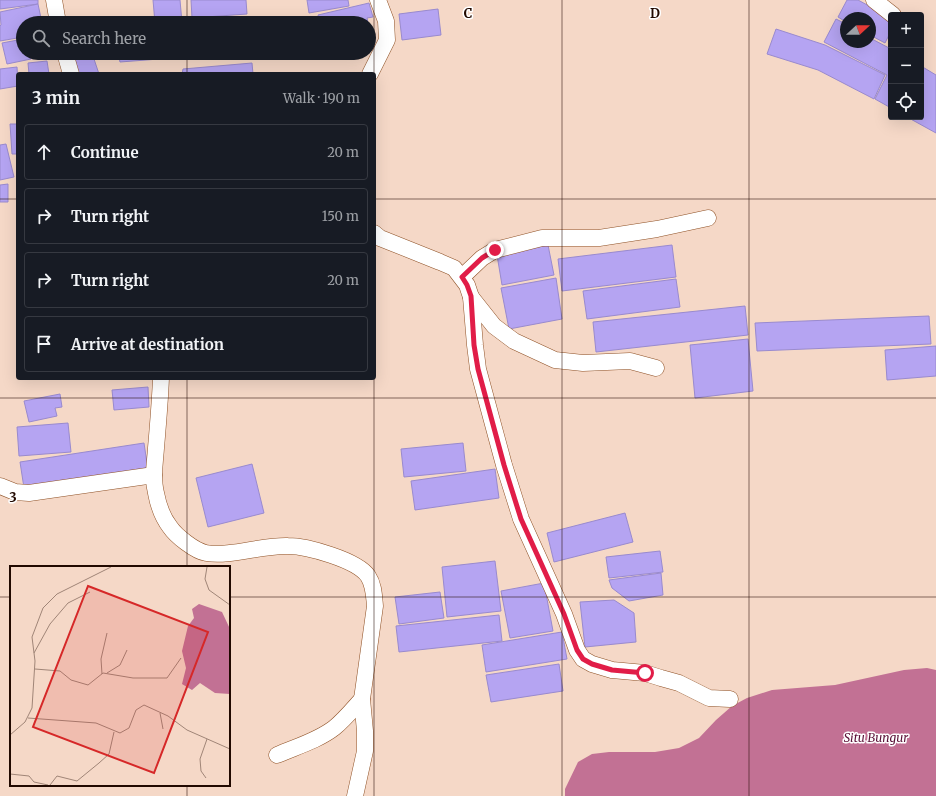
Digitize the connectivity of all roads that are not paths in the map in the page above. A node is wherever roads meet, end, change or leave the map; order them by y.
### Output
1 (54, 0) edge
2 (378, 0) edge
3 (874, 0) edge
4 (889, 12) edge
5 (57, 16) edge
6 (67, 60) edge
7 (70, 72) edge
8 (371, 72) edge
9 (708, 218) dead end
10 (376, 235) edge
11 (462, 277) junction
12 (471, 296) junction
13 (656, 368) dead end
14 (161, 380) edge
15 (154, 475) junction
16 (0, 486) edge
17 (362, 699) junction
18 (730, 699) dead end
19 (276, 755) dead end
20 (355, 796) edge

1 - 5 street
2 - 8 street
3 - 4 street
6 - 7 street
9 - 11 street
10 - 11 street
11 - 12 street
12 - 13 street
12 - 18 street
14 - 15 street
15 - 16 street
15 - 17 street
17 - 19 street
17 - 20 street

